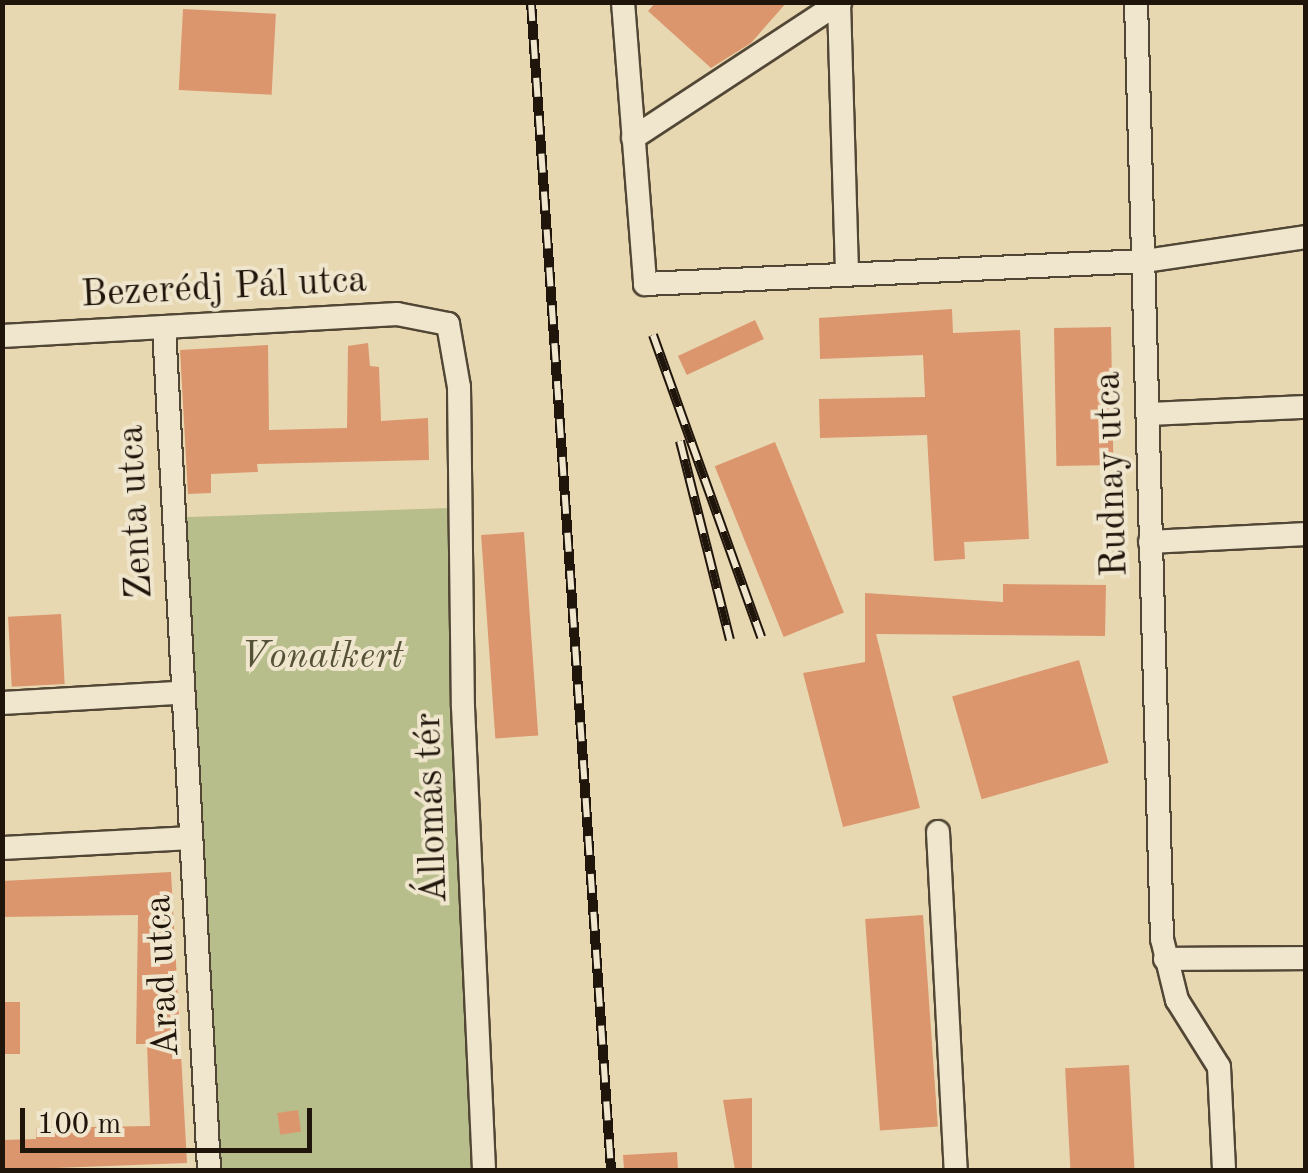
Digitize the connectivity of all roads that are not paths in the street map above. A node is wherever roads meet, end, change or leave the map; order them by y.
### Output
1 (623, 2) edge
2 (1136, 2) edge
3 (840, 3) edge
4 (633, 138) junction
5 (1306, 238) edge
6 (1145, 261) junction
7 (847, 274) junction
8 (448, 324) joint
9 (164, 327) junction
10 (2, 336) edge
11 (1306, 406) edge
12 (1148, 414) junction
13 (1306, 534) edge
14 (1150, 542) junction
15 (178, 694) junction
16 (2, 703) edge
17 (938, 832) dead end
18 (190, 838) junction
19 (2, 848) edge
20 (1306, 958) edge
21 (1164, 959) junction
22 (209, 1170) edge
23 (484, 1170) edge
24 (956, 1170) edge
25 (1224, 1170) edge

1 - 4 street
2 - 6 street, Rudnay utca
3 - 4 street
3 - 7 street
4 - 7 street
5 - 6 street
6 - 7 street
6 - 12 street, Rudnay utca
8 - 9 street, Bezerédj Pál utca
8 - 23 street, Állomás tér
9 - 10 street, Bezerédj Pál utca
9 - 15 street, Zenta utca
11 - 12 street
12 - 14 street, Rudnay utca
13 - 14 street
14 - 21 street, Rudnay utca
15 - 16 street
15 - 18 street, Zenta utca
17 - 24 street
18 - 19 street
18 - 22 street, Arad utca
20 - 21 street
21 - 25 street, Rudnay utca

